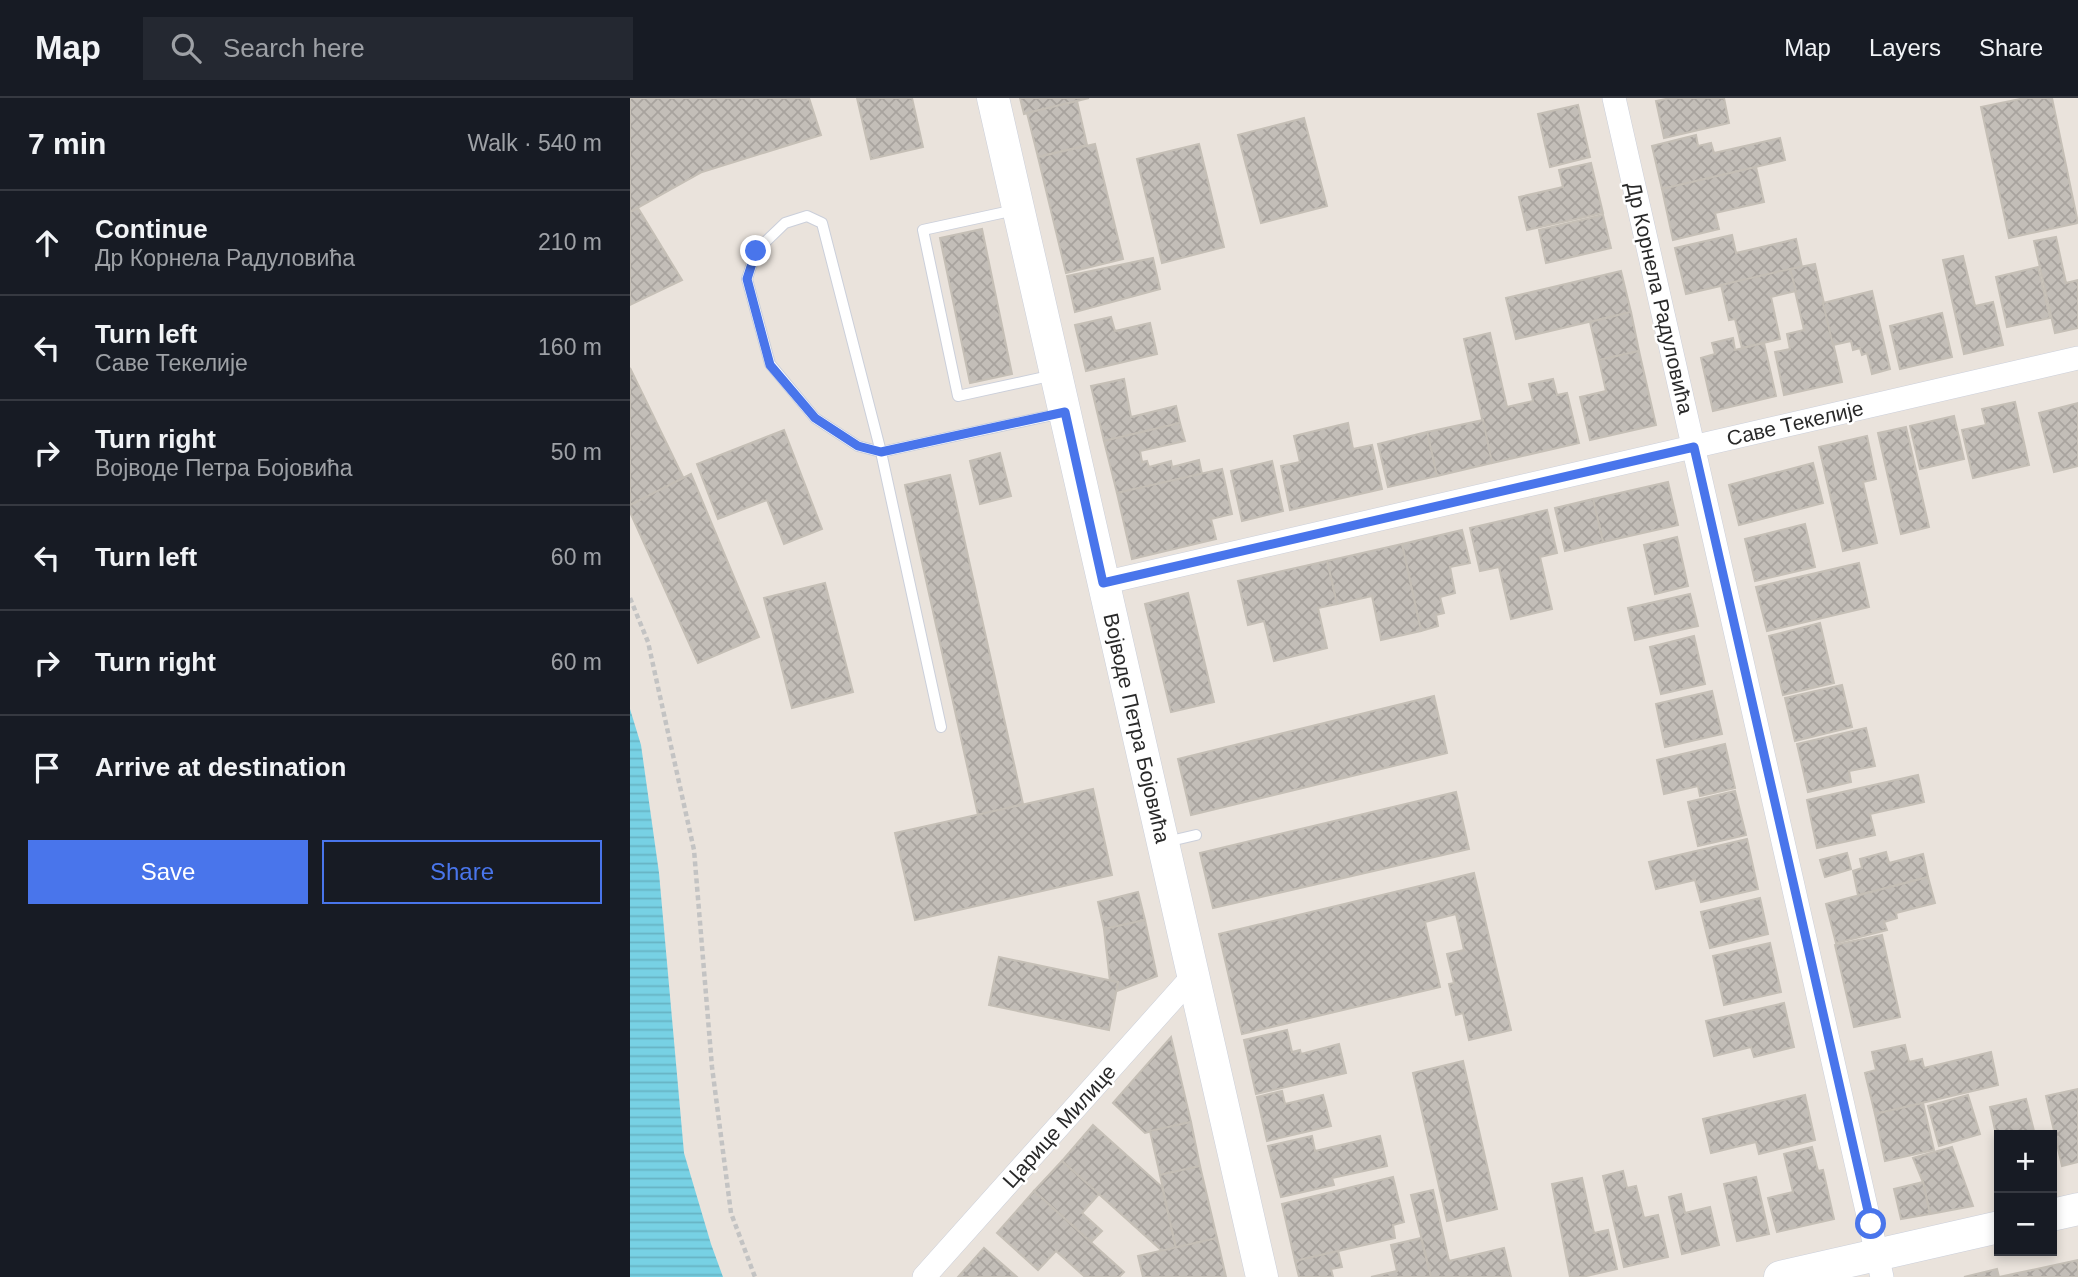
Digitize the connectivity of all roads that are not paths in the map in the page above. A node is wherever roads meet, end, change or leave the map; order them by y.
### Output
1 (993, 98) edge
2 (1614, 98) edge
3 (1018, 209) junction
4 (2078, 358) edge
5 (1056, 375) junction
6 (1065, 412) junction
7 (1694, 447) junction
8 (881, 452) junction
9 (1103, 583) junction
10 (941, 727) dead end
11 (1196, 835) dead end
12 (1163, 843) junction
13 (1193, 976) junction
14 (2078, 1209) edge
15 (2057, 1214) edge
16 (1994, 1229) edge
17 (1880, 1265) edge
18 (924, 1277) edge
19 (1262, 1277) edge
20 (1780, 1277) edge

1 - 3 street, Војводе Петра Бојовића
2 - 7 street, Др Корнела Радуловића
3 - 5 street, Војводе Петра Бојовића
3 - 5 lane
4 - 7 street, Саве Текелије
5 - 6 street, Војводе Петра Бојовића
6 - 8 lane
6 - 9 street, Војводе Петра Бојовића
7 - 9 street, Саве Текелије
7 - 17 street, Др Корнела Радуловића
8 - 8 lane
8 - 10 lane
9 - 12 street, Војводе Петра Бојовића
11 - 12 lane
12 - 13 street, Војводе Петра Бојовића
13 - 18 street, Царице Милице
13 - 19 street, Војводе Петра Бојовића
14 - 15 street
16 - 17 street
17 - 20 street

